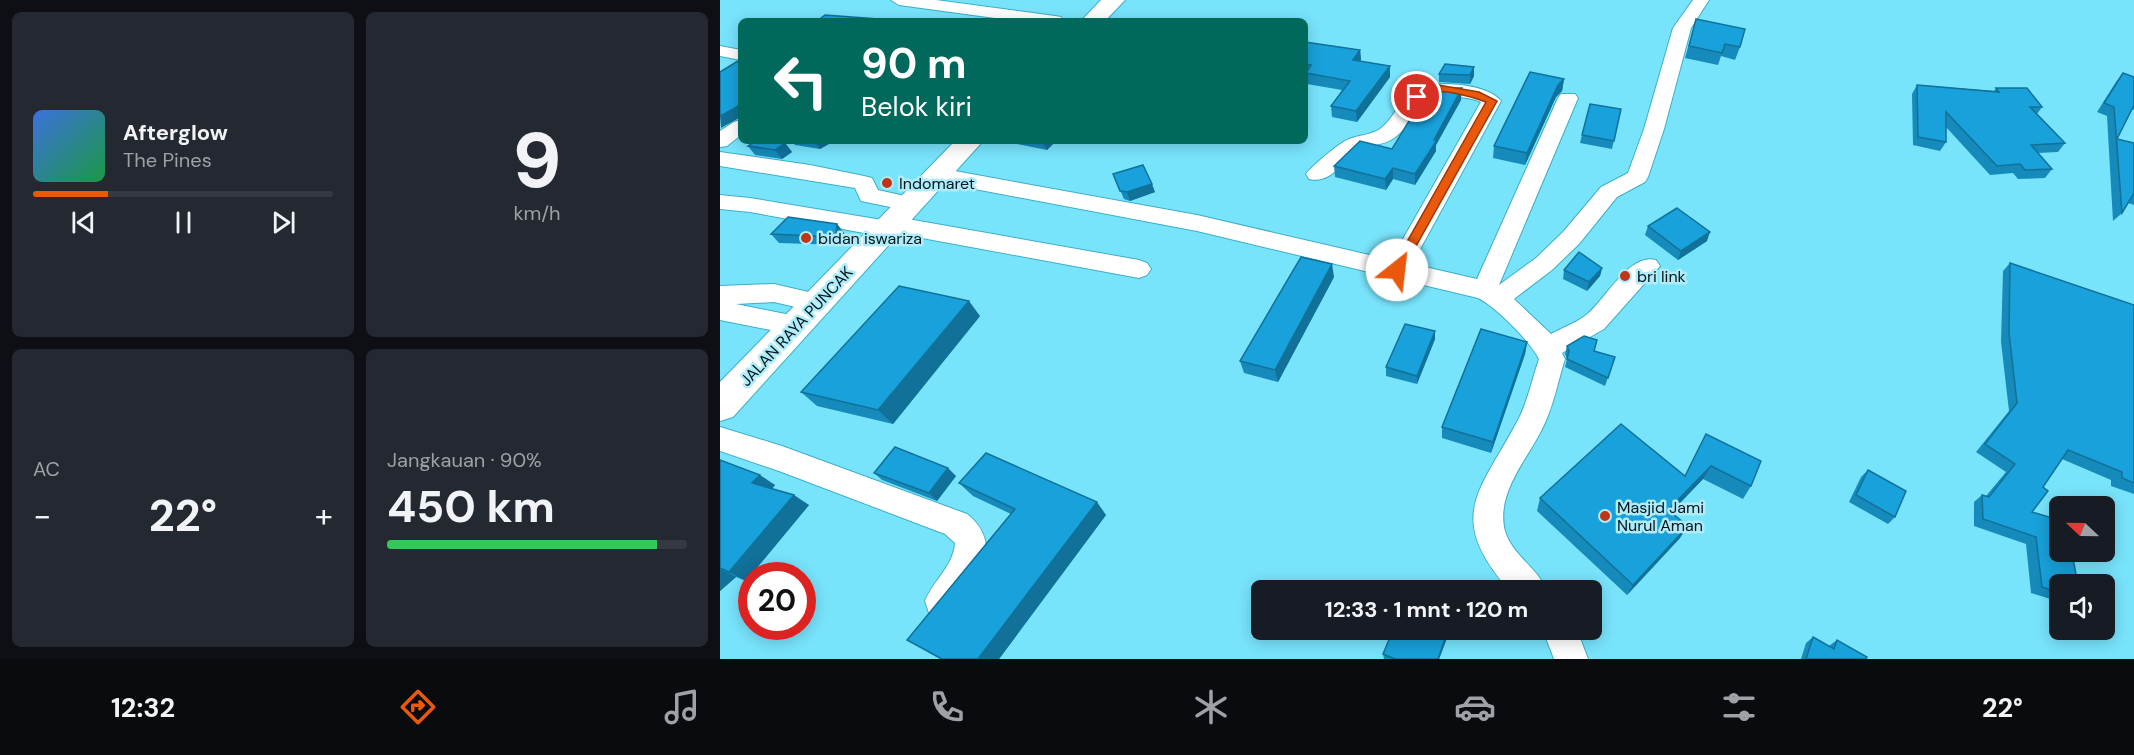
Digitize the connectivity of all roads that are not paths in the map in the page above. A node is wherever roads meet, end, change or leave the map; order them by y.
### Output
1 (898, 0) edge
2 (1114, 0) edge
3 (1701, 0) edge
4 (1033, 18) edge
5 (1095, 18) edge
6 (720, 51) edge
7 (738, 54) edge
8 (1568, 98) dead end
9 (738, 128) edge
10 (720, 141) edge
11 (967, 144) edge
12 (720, 159) edge
13 (1317, 174) dead end
14 (938, 175) junction
15 (720, 202) edge
16 (896, 219) junction
17 (1648, 266) dead end
18 (1139, 269) dead end
19 (1397, 270) junction
20 (1491, 293) junction
21 (720, 295) edge
22 (720, 310) edge
23 (807, 314) junction
24 (1547, 349) junction
25 (720, 406) edge
26 (720, 439) edge
27 (1522, 580) edge
28 (941, 601) edge
29 (1564, 640) edge
30 (1571, 659) edge

1 - 4 street
2 - 5 highway
3 - 20 street
6 - 7 street
8 - 20 street
9 - 10 street
11 - 14 highway, JALAN RAYA PUNCAK
12 - 16 street
13 - 19 street
14 - 16 highway, JALAN RAYA PUNCAK
14 - 19 street
15 - 16 street
16 - 18 street
16 - 23 highway, JALAN RAYA PUNCAK
17 - 24 street
19 - 20 street
20 - 24 street
21 - 23 street
22 - 23 street
23 - 25 highway, JALAN RAYA PUNCAK
24 - 27 street
26 - 28 street
29 - 30 street

